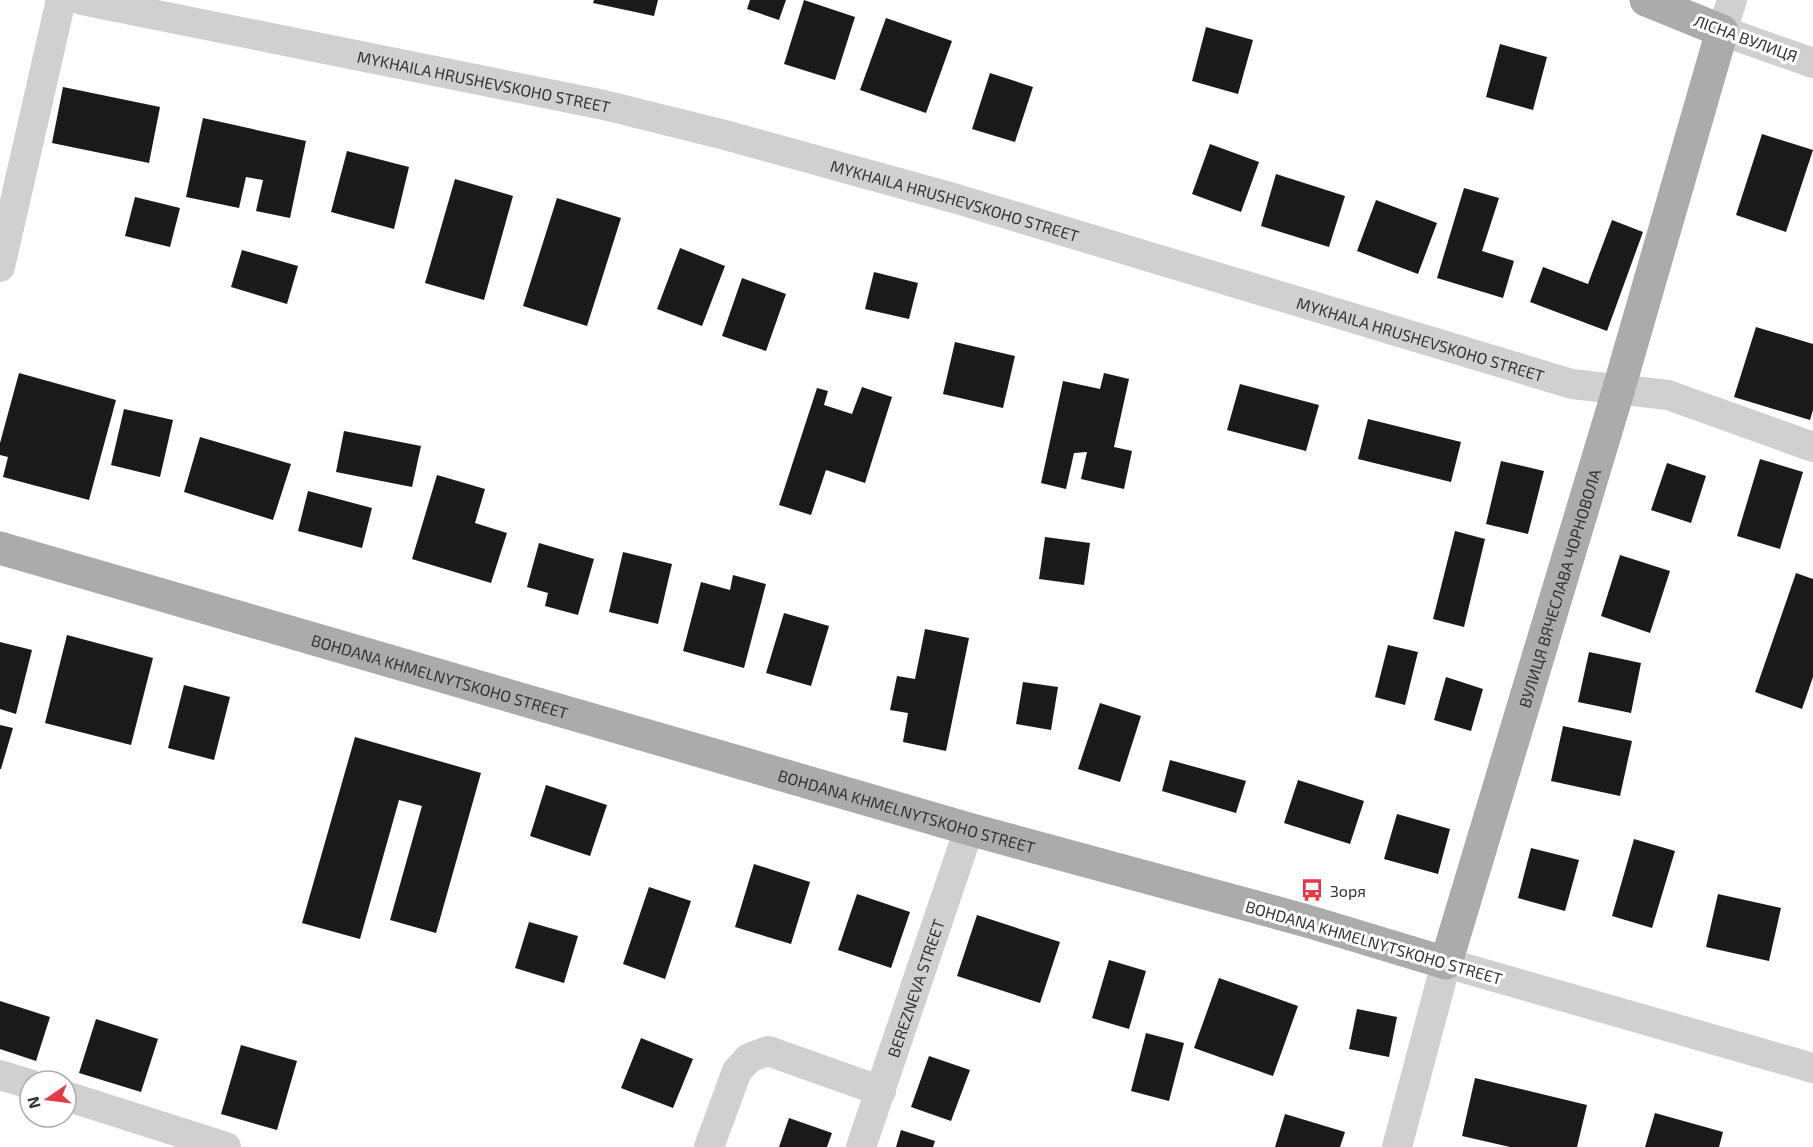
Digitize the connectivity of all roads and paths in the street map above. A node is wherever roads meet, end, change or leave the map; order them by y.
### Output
1 (61, 0) edge
2 (82, 0) edge
3 (1646, 0) edge
4 (1732, 0) edge
5 (1722, 31) junction
6 (1813, 63) edge
7 (0, 267) edge
8 (1619, 388) junction
9 (1813, 447) edge
10 (0, 548) edge
11 (969, 829) junction
12 (1446, 963) junction
13 (1813, 1068) edge
14 (0, 1075) edge
15 (18, 1080) edge
16 (881, 1091) junction
17 (78, 1100) edge
18 (226, 1147) edge
19 (709, 1147) edge
20 (861, 1147) edge
21 (1397, 1147) edge

1 - 7 street
2 - 8 street, MYKHAILA HRUSHEVSKOHO STREET
3 - 5 main road, ЛІСНА ВУЛИЦЯ
4 - 5 street
5 - 6 street, ЛІСНА ВУЛИЦЯ
5 - 8 main road, ВУЛИЦЯ ВЯЧЕСЛАВА ЧОРНОВОЛА
8 - 9 street, MYKHAILA HRUSHEVSKOHO STREET
8 - 12 main road, ВУЛИЦЯ ВЯЧЕСЛАВА ЧОРНОВОЛА
10 - 11 main road, BOHDANA KHMELNYTSKOHO STREET
11 - 12 main road, BOHDANA KHMELNYTSKOHO STREET
11 - 16 street, BEREZNEVA STREET
12 - 13 street, BOHDANA KHMELNYTSKOHO STREET
12 - 21 street, ВУЛИЦЯ ВЯЧЕСЛАВА ЧОРНОВОЛА
14 - 15 street
16 - 19 street
16 - 20 street, BEREZNEVA STREET
17 - 18 street

